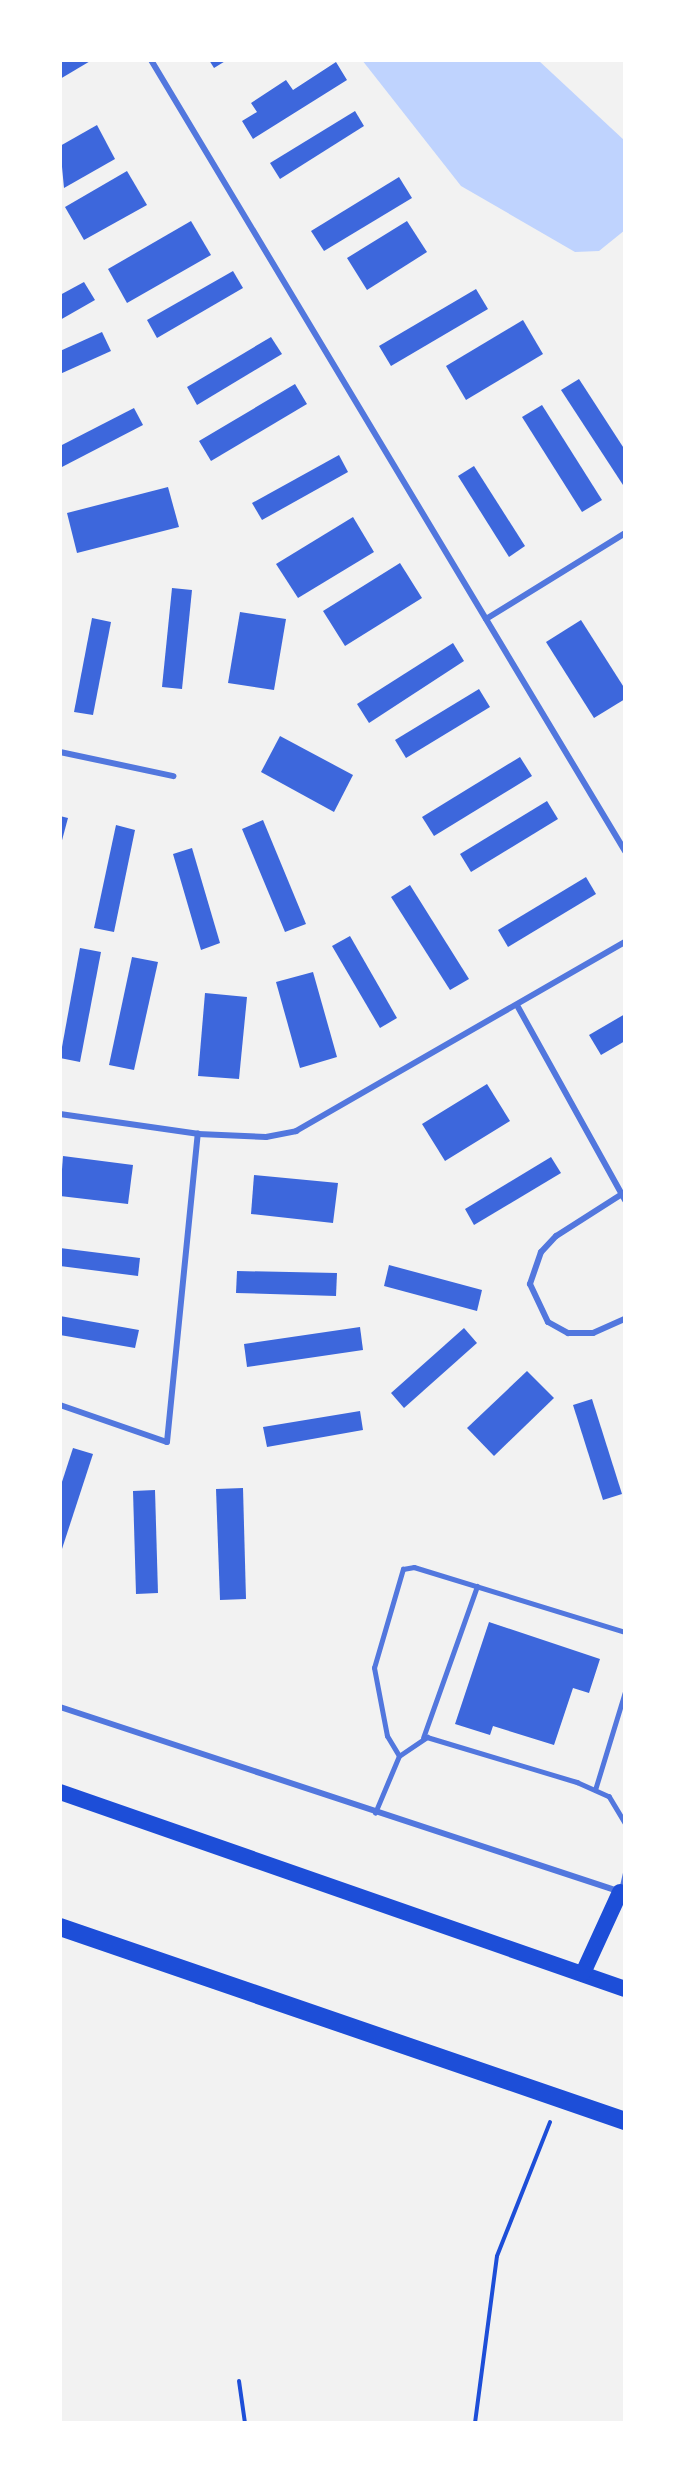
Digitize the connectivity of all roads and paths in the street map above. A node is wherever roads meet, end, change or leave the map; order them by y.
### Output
1 (152, 60) edge
2 (625, 533) edge
3 (486, 619) junction
4 (60, 752) edge
5 (173, 776) dead end
6 (625, 851) edge
7 (625, 942) edge
8 (518, 1007) junction
9 (60, 1114) edge
10 (198, 1134) junction
11 (624, 1197) edge
12 (625, 1319) edge
13 (60, 1405) edge
14 (477, 1586) junction
15 (625, 1632) edge
16 (625, 1692) edge
17 (60, 1707) edge
18 (423, 1738) junction
19 (399, 1756) junction
20 (595, 1790) junction
21 (60, 1792) edge
22 (375, 1813) junction
23 (625, 1823) edge
24 (625, 1873) edge
25 (622, 1893) edge
26 (60, 1927) edge
27 (583, 1973) junction
28 (625, 1989) edge
29 (560, 2099) junction
30 (625, 2121) edge
31 (239, 2381) dead end
32 (245, 2423) edge
33 (475, 2423) edge

1 - 3 street
2 - 3 street
3 - 6 street
4 - 5 street
7 - 8 street
8 - 10 street
8 - 11 street
9 - 10 street
10 - 13 street
11 - 12 street
14 - 15 lane
14 - 18 lane
14 - 19 lane
16 - 20 lane
17 - 22 street
18 - 19 lane
18 - 20 lane
19 - 22 lane
20 - 23 lane
21 - 27 highway
22 - 25 street
24 - 25 lane
25 - 27 highway
26 - 29 highway
27 - 28 highway
29 - 30 highway
29 - 33 path
31 - 32 path

